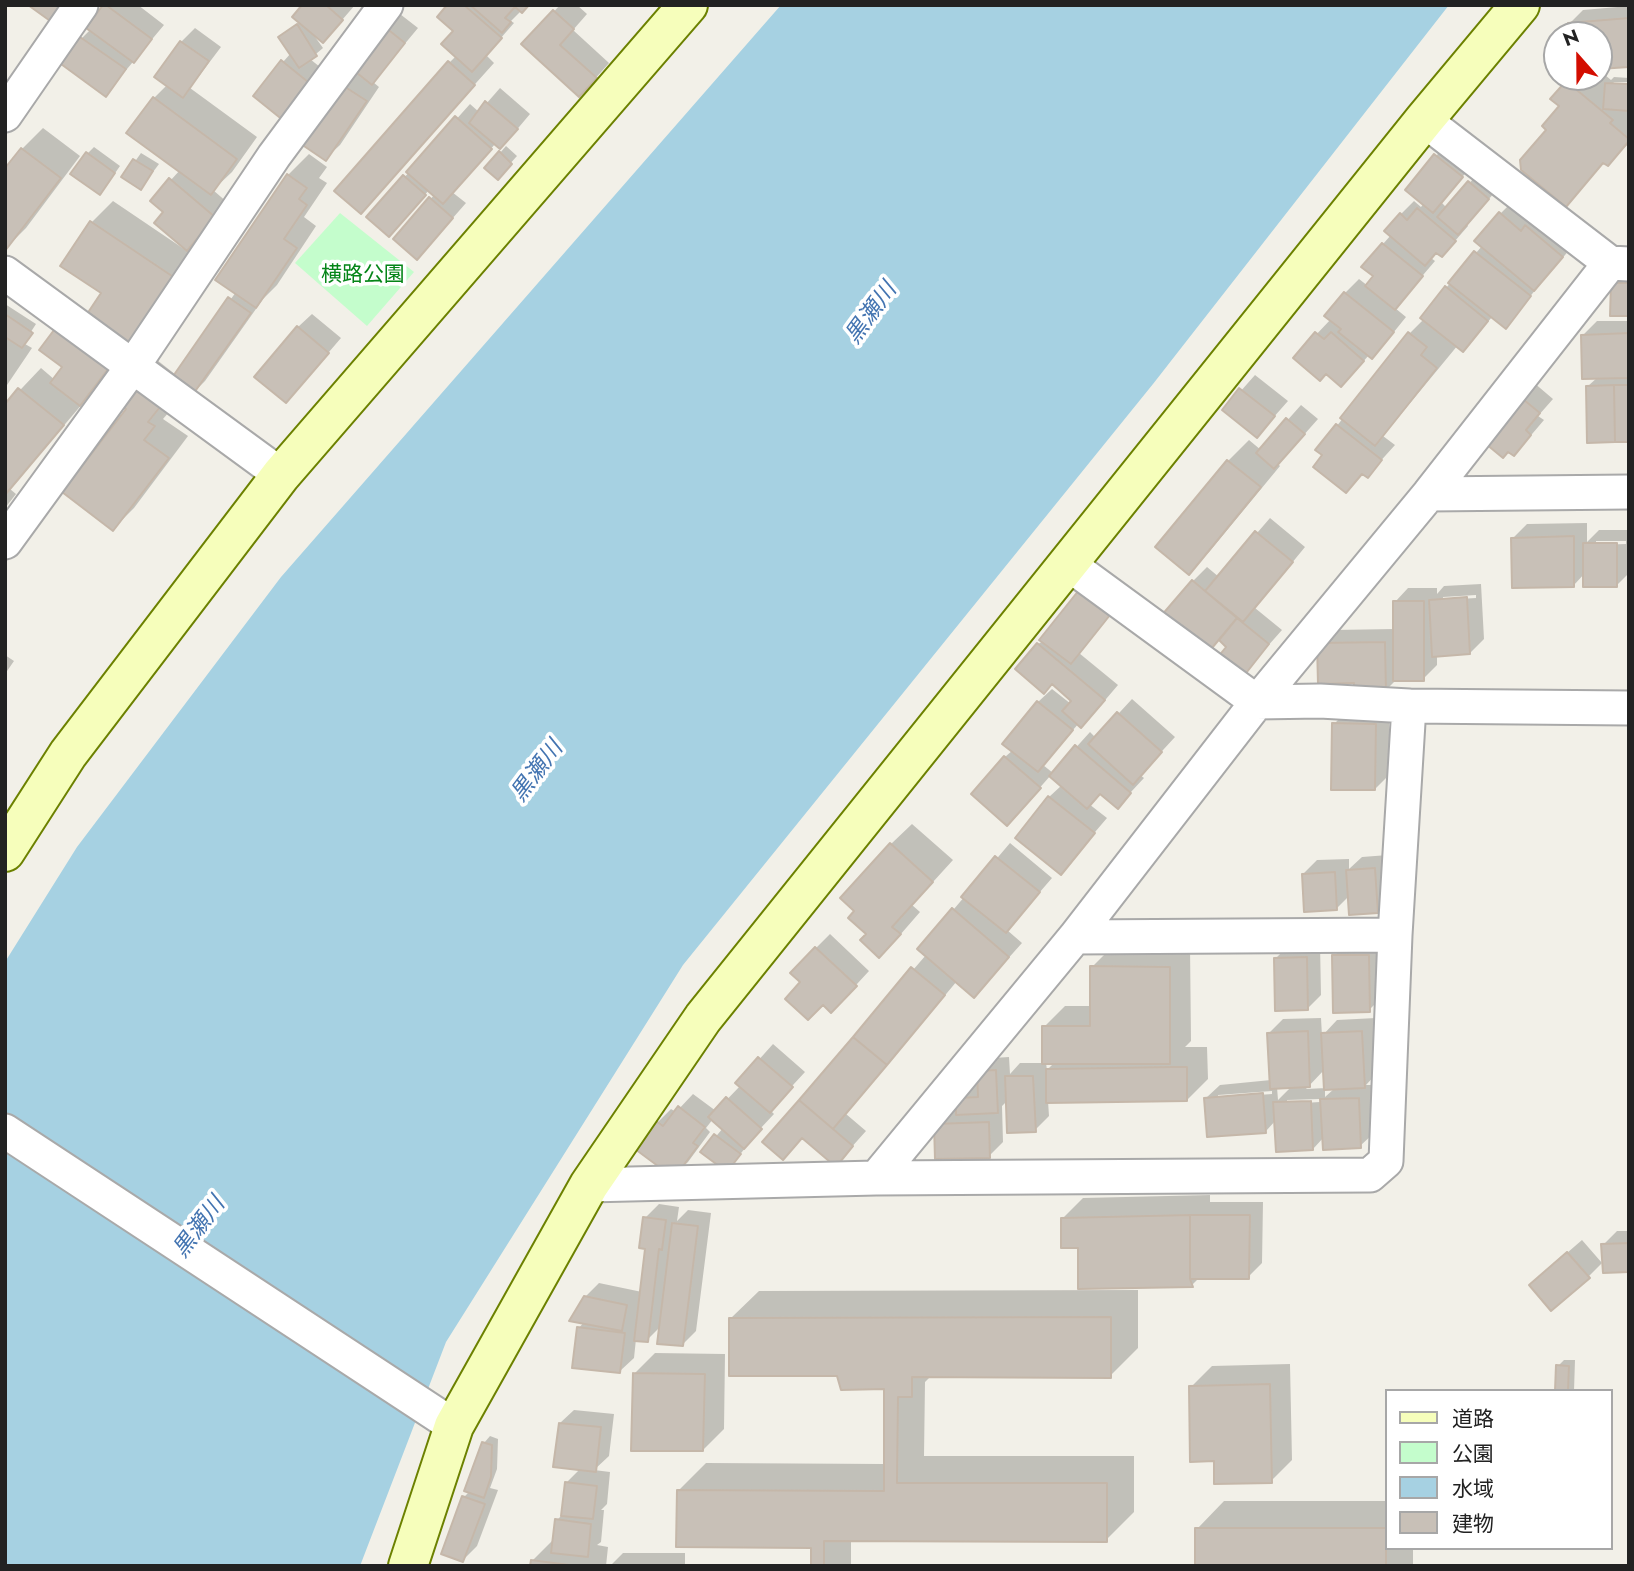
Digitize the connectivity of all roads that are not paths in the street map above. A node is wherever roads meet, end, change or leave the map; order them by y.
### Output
1 (81, 5) edge
2 (386, 5) edge
3 (688, 5) edge
4 (1520, 5) edge
5 (5, 115) edge
6 (1424, 120) junction
7 (1620, 264) edge
8 (5, 273) edge
9 (133, 366) junction
10 (281, 475) junction
11 (1629, 492) edge
12 (1429, 494) junction
13 (5, 542) edge
14 (1067, 564) junction
15 (1257, 702) junction
16 (1409, 706) junction
17 (1629, 708) edge
18 (5, 852) edge
19 (1395, 935) junction
20 (1075, 937) junction
21 (5, 1131) edge
22 (876, 1178) junction
23 (589, 1185) junction
24 (443, 1419) junction
25 (408, 1566) edge

1 - 5 street
2 - 9 street
3 - 10 street
4 - 6 street
6 - 7 street
6 - 14 street
7 - 12 street
8 - 9 street
9 - 10 street
9 - 13 street
10 - 18 street
11 - 12 street
12 - 15 street
14 - 15 street
14 - 23 street
15 - 16 street
15 - 20 street
16 - 17 street
16 - 19 street
19 - 20 street
19 - 22 street
20 - 22 street
21 - 24 street
22 - 23 street
23 - 24 street
24 - 25 street

